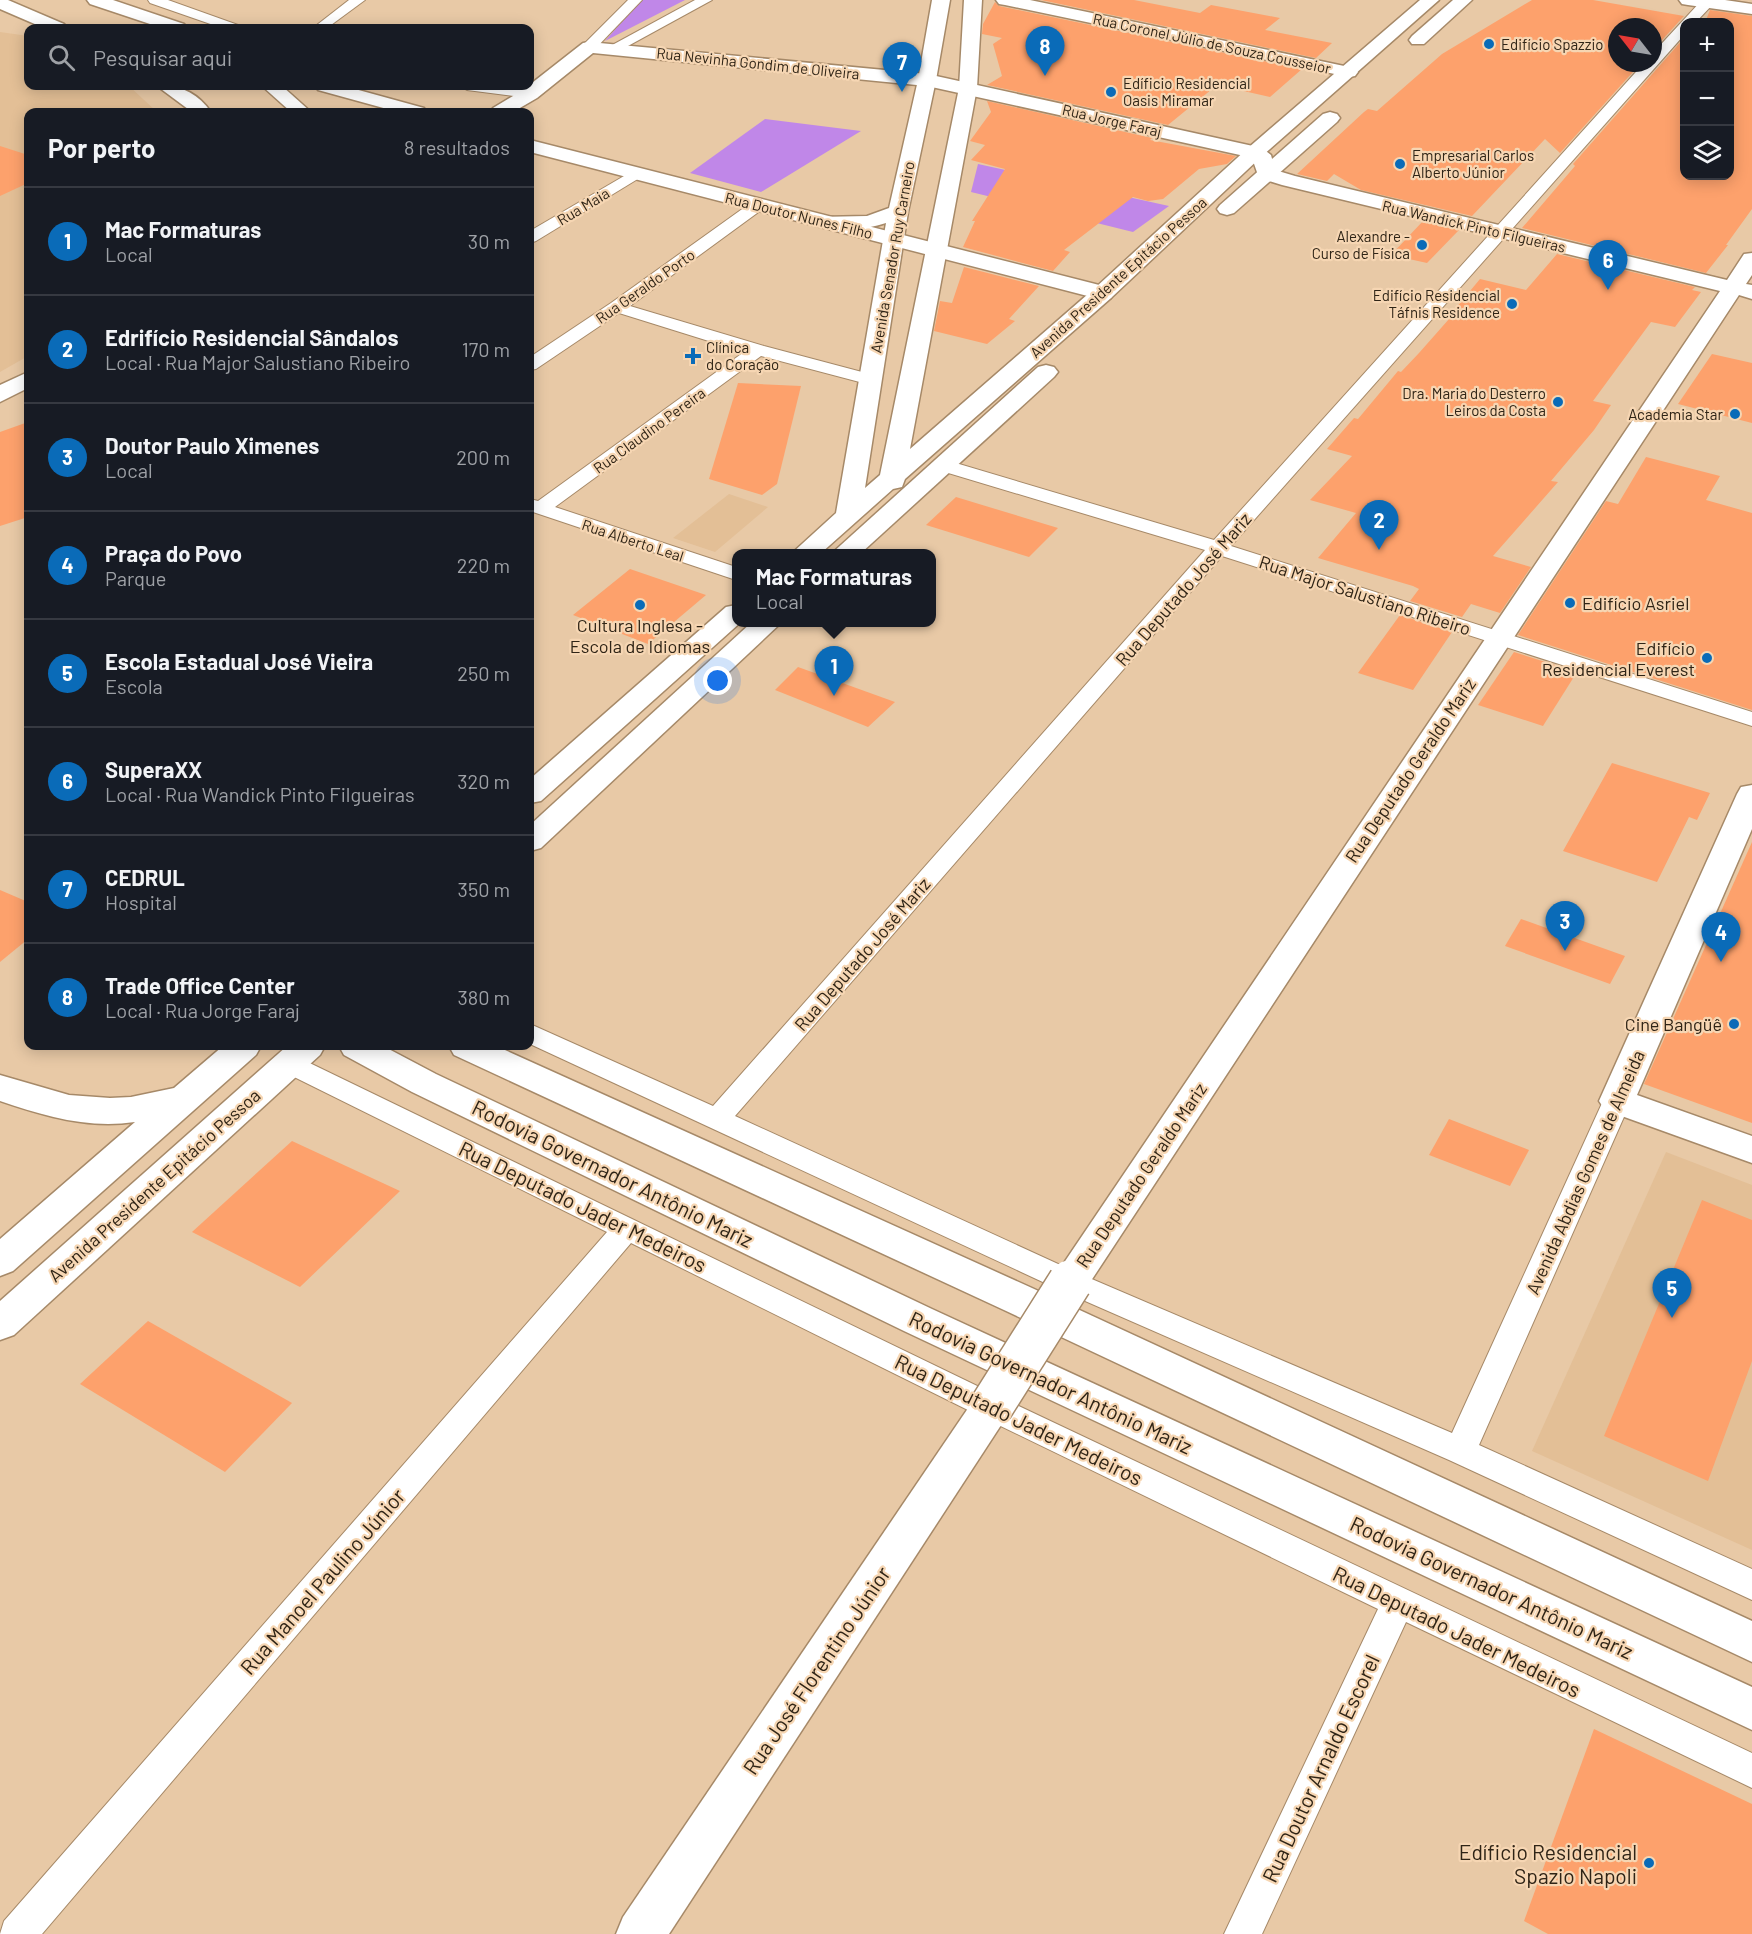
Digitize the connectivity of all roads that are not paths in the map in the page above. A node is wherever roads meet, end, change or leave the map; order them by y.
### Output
1 (96, 0) edge
2 (127, 0) edge
3 (154, 0) edge
4 (358, 0) edge
5 (635, 0) edge
6 (705, 0) edge
7 (941, 0) edge
8 (973, 0) edge
9 (1005, 0) edge
10 (1430, 0) edge
11 (1463, 0) edge
12 (1688, 0) edge
13 (0, 3) edge
14 (1707, 3) junction
15 (1752, 9) edge
16 (1693, 18) edge
17 (49, 24) edge
18 (166, 24) edge
19 (194, 24) edge
20 (222, 24) edge
21 (325, 24) edge
22 (1680, 31) edge
23 (589, 47) junction
24 (612, 49) junction
25 (1662, 51) edge
26 (1404, 52) dead end
27 (1348, 72) junction
28 (1643, 72) edge
29 (927, 80) junction
30 (968, 88) junction
31 (173, 90) edge
32 (276, 90) edge
33 (339, 90) edge
34 (498, 90) edge
35 (530, 94) junction
36 (1342, 107) dead end
37 (198, 108) edge
38 (297, 108) edge
39 (403, 108) edge
40 (507, 108) edge
41 (534, 147) edge
42 (1255, 152) junction
43 (636, 174) junction
44 (1232, 175) junction
45 (1262, 178) junction
46 (758, 205) junction
47 (898, 212) junction
48 (1215, 220) dead end
49 (825, 221) junction
50 (1500, 232) junction
51 (534, 236) edge
52 (894, 238) junction
53 (937, 250) junction
54 (1752, 259) edge
55 (1743, 290) edge
56 (1102, 293) junction
57 (617, 307) junction
58 (758, 350) junction
59 (1059, 361) dead end
60 (534, 362) edge
61 (871, 380) junction
62 (24, 381) edge
63 (0, 395) edge
64 (942, 465) junction
65 (892, 476) junction
66 (898, 504) junction
67 (535, 507) edge
68 (848, 515) junction
69 (1218, 548) junction
70 (810, 549) edge
71 (849, 549) edge
72 (732, 573) edge
73 (732, 617) edge
74 (764, 627) edge
75 (1498, 638) junction
76 (1752, 719) edge
77 (534, 790) edge
78 (1752, 795) edge
79 (534, 837) edge
80 (534, 1036) edge
81 (240, 1050) edge
82 (363, 1050) edge
83 (475, 1050) edge
84 (298, 1054) edge
85 (0, 1088) edge
86 (188, 1097) junction
87 (1617, 1101) junction
88 (718, 1118) junction
89 (1752, 1150) edge
90 (627, 1228) junction
91 (0, 1261) edge
92 (1070, 1282) junction
93 (0, 1324) edge
94 (991, 1407) junction
95 (1460, 1451) junction
96 (1752, 1585) edge
97 (1398, 1603) junction
98 (1752, 1642) edge
99 (1752, 1709) edge
100 (1752, 1772) edge
101 (17, 1934) edge
102 (640, 1934) edge
103 (1243, 1934) edge

1 - 18 main road
2 - 19 main road
3 - 20 street
4 - 21 street
5 - 23 street
6 - 24 street
7 - 29 main road, Avenida Senador Ruy Carneiro
8 - 30 main road
9 - 27 main road, Rua Coronel Júlio de Souza Cousseior
10 - 27 main road, Avenida Presidente Epitácio Pessoa
11 - 26 main road
12 - 14 main road
13 - 17 main road
14 - 15 main road
14 - 16 street
22 - 25 street, Rua Deputado José Mariz
23 - 24 main road, Rua Nevinha Gondim de Oliveira
23 - 35 main road
24 - 29 main road, Rua Nevinha Gondim de Oliveira
27 - 42 main road, Avenida Presidente Epitácio Pessoa
28 - 50 street, Rua Deputado José Mariz
29 - 30 main road, Rua Nevinha Gondim de Oliveira
29 - 47 main road, Avenida Senador Ruy Carneiro
30 - 42 main road, Rua Jorge Faraj
30 - 53 main road
31 - 37 main road
32 - 38 main road
33 - 39 main road
34 - 35 street
35 - 40 main road
36 - 45 main road, Avenida Presidente Epitácio Pessoa
41 - 43 main road, Rua Doutor Nunes Filho
42 - 44 main road, Avenida Presidente Epitácio Pessoa
42 - 45 main road
43 - 46 main road, Rua Doutor Nunes Filho
43 - 51 street, Rua Maia
44 - 45 main road, Rua Wandick Pinto Filgueiras
44 - 56 main road, Avenida Presidente Epitácio Pessoa
45 - 48 main road, Avenida Presidente Epitácio Pessoa
45 - 50 main road, Rua Wandick Pinto Filgueiras
46 - 49 main road, Rua Doutor Nunes Filho
46 - 57 street, Rua Geraldo Porto
47 - 49 main road
47 - 52 main road, Avenida Senador Ruy Carneiro
49 - 52 main road, Rua Doutor Nunes Filho
50 - 55 main road, Rua Wandick Pinto Filgueiras
50 - 69 street, Rua Deputado José Mariz
52 - 53 main road, Rua Doutor Nunes Filho
52 - 61 main road, Avenida Senador Ruy Carneiro
53 - 56 main road, Rua Doutor Nunes Filho
53 - 65 main road
54 - 55 main road, Rua Deputado Geraldo Mariz
55 - 75 main road, Rua Deputado Geraldo Mariz
56 - 65 main road, Avenida Presidente Epitácio Pessoa
57 - 58 street
57 - 60 street, Rua Geraldo Porto
58 - 61 street
58 - 67 street, Rua Claudino Pereira
59 - 64 main road, Avenida Presidente Epitácio Pessoa
61 - 68 main road, Avenida Senador Ruy Carneiro
62 - 63 main road
64 - 66 main road, Avenida Presidente Epitácio Pessoa
64 - 69 street, Rua Major Salustiano Ribeiro
65 - 66 main road
65 - 68 main road, Avenida Presidente Epitácio Pessoa
66 - 71 main road, Avenida Presidente Epitácio Pessoa
67 - 72 street, Rua Alberto Leal
68 - 70 main road, Avenida Presidente Epitácio Pessoa
69 - 75 street, Rua Major Salustiano Ribeiro
69 - 88 street, Rua Deputado José Mariz
73 - 77 main road
74 - 79 main road
75 - 76 street, Rua Major Salustiano Ribeiro
75 - 92 main road, Rua Deputado Geraldo Mariz
78 - 87 main road, Avenida Abdias Gomes de Almeida
80 - 88 street
81 - 86 main road
82 - 99 main road, Rodovia Governador Antônio Mariz
83 - 98 main road
84 - 90 street, Rua Deputado Jader Medeiros
84 - 93 main road, Avenida Presidente Epitácio Pessoa
85 - 86 main road
86 - 91 main road
87 - 89 main road
87 - 95 street, Avenida Abdias Gomes de Almeida
88 - 92 street
90 - 94 street, Rua Deputado Jader Medeiros
90 - 101 street, Rua Manoel Paulino Júnior
92 - 94 main road, Rua Deputado Geraldo Mariz, bridge
92 - 95 street
94 - 97 street, Rua Deputado Jader Medeiros
94 - 102 main road, Rua José Florentino Júnior
95 - 96 street
97 - 100 street, Rua Deputado Jader Medeiros
97 - 103 street, Rua Doutor Arnaldo Escorel

